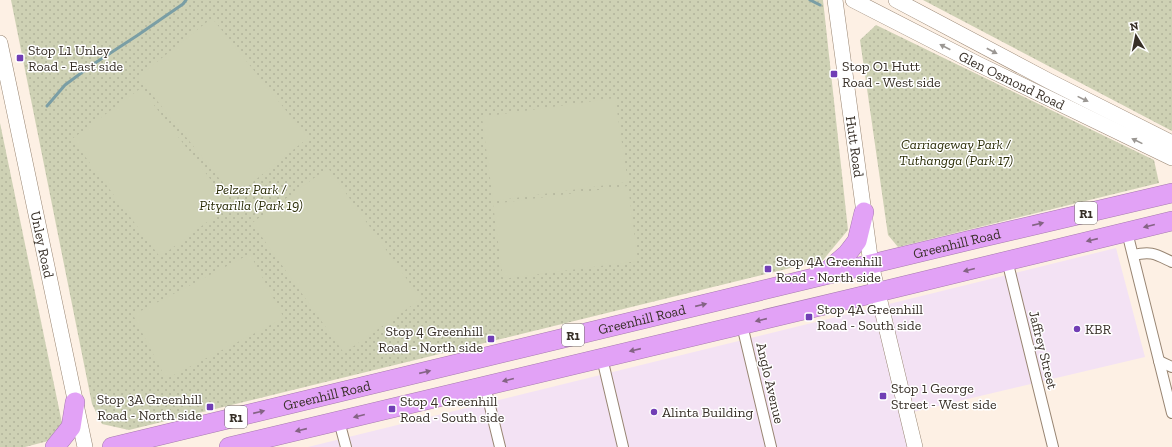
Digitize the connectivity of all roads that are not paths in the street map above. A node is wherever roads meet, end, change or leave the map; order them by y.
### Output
1 (835, 0) edge
2 (853, 0) edge
3 (896, 0) edge
4 (0, 43) edge
5 (1172, 142) edge
6 (1172, 158) edge
7 (1172, 193) edge
8 (864, 212) junction
9 (1172, 220) edge
10 (1127, 232) junction
11 (1000, 233) junction
12 (1132, 255) junction
13 (1007, 260) junction
14 (1172, 262) edge
15 (871, 264) junction
16 (822, 276) junction
17 (788, 284) junction
18 (878, 292) junction
19 (799, 311) junction
20 (742, 325) junction
21 (562, 338) junction
22 (602, 358) junction
23 (1159, 361) junction
24 (570, 366) junction
25 (1172, 367) edge
26 (405, 376) junction
27 (485, 386) junction
28 (360, 388) junction
29 (424, 400) junction
30 (75, 402) junction
31 (380, 411) junction
32 (1172, 413) edge
33 (339, 421) junction
34 (172, 440) edge
35 (55, 447) edge
36 (84, 447) edge
37 (112, 447) edge
38 (232, 447) edge
39 (346, 447) edge
40 (500, 447) edge
41 (623, 447) edge
42 (771, 447) edge
43 (915, 447) edge
44 (1053, 447) edge

1 - 8 main road, Hutt Road
6 -> 2 main road, Glen Osmond Road
3 -> 5 main road, Glen Osmond Road
4 - 30 main road, Unley Road
11 -> 7 highway, Greenhill Road / R1
8 - 15 main road, Hutt Road
8 - 16 highway
9 -> 10 highway, Greenhill Road / R1
10 - 12 street
10 -> 13 highway, Greenhill Road / R1
11 - 13 highway
11 - 15 highway, Greenhill Road / R1
12 - 14 street
12 - 23 street
13 -> 18 highway, Greenhill Road / R1
13 - 44 street, Jaffrey Street
15 - 16 highway, Greenhill Road / R1
15 - 18 main road, Hutt Road
16 - 17 highway, Greenhill Road / R1
17 - 19 highway
21 -> 17 highway, Greenhill Road / R1
18 - 19 highway, Greenhill Road / R1
18 - 43 main road, Hutt Road
19 -> 20 highway, Greenhill Road / R1
20 -> 22 highway, Greenhill Road / R1
20 - 42 street, Anglo Avenue
21 - 24 highway
26 -> 21 highway, Greenhill Road / R1
22 - 24 highway, Greenhill Road / R1
22 - 41 street
23 - 25 street
23 - 32 street
24 -> 27 highway, Greenhill Road / R1
26 - 28 highway, Greenhill Road / R1
26 - 29 highway
27 - 29 highway, Greenhill Road / R1
27 - 40 street
28 - 31 highway
34 -> 28 highway, Greenhill Road / R1
29 - 31 highway, Greenhill Road / R1
30 - 35 highway
30 - 36 main road, Unley Road
31 -> 33 highway, Greenhill Road / R1
33 -> 38 highway, Greenhill Road / R1
33 - 39 street
34 - 37 highway, Greenhill Road / R1

